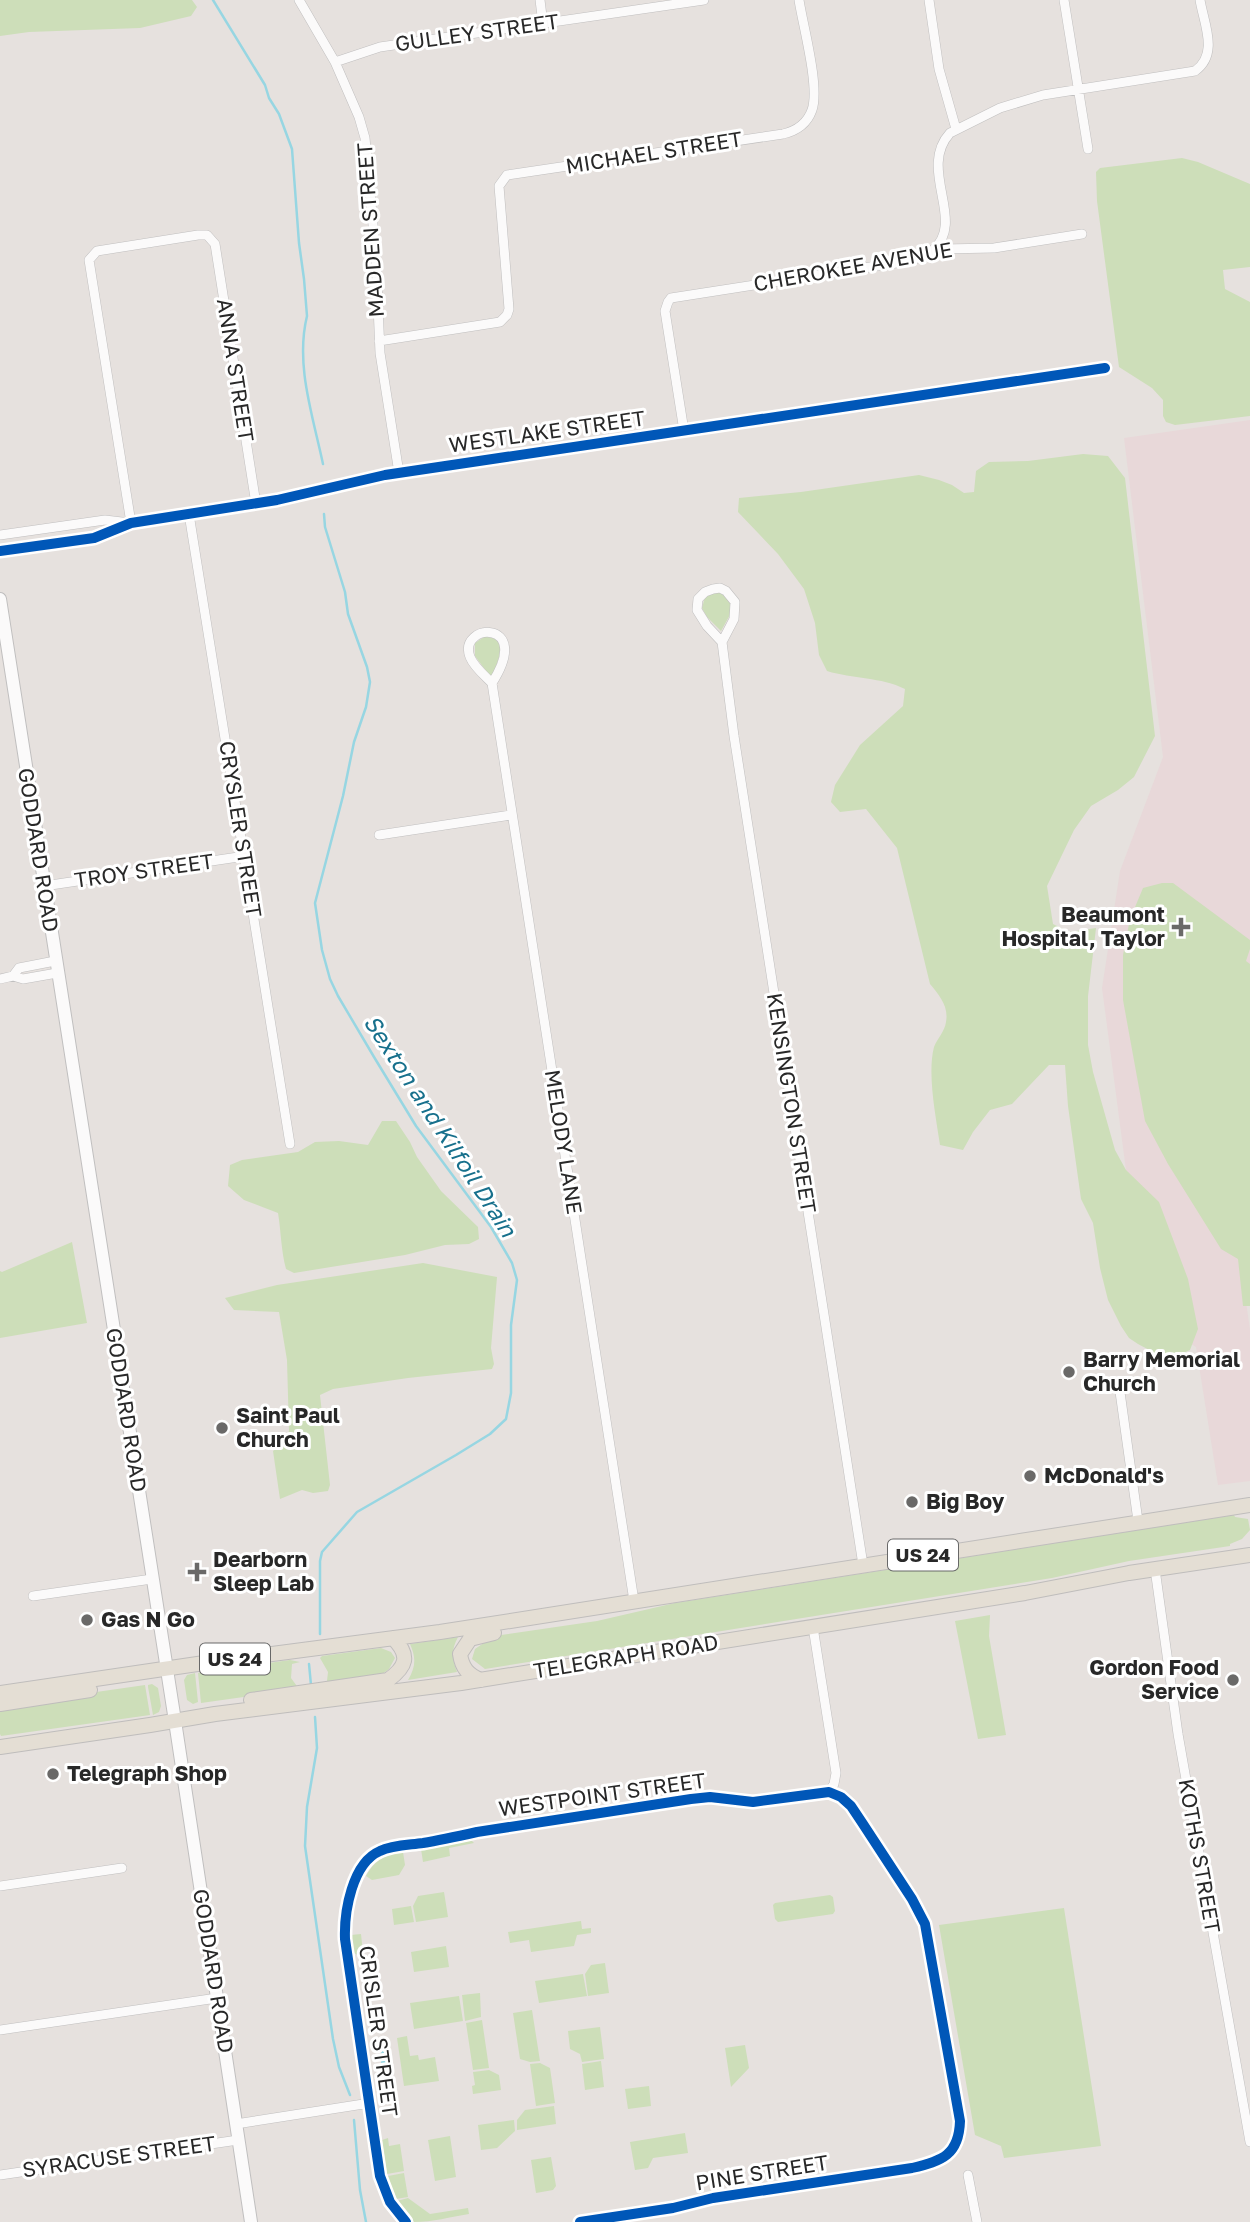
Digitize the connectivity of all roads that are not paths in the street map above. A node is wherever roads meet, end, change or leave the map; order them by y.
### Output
1 (299, 0) edge
2 (540, 0) edge
3 (704, 0) edge
4 (799, 0) edge
5 (929, 0) edge
6 (1064, 0) edge
7 (1200, 0) edge
8 (544, 24) junction
9 (335, 62) junction
10 (1078, 89) junction
11 (956, 129) junction
12 (1088, 149) dead end
13 (1082, 234) dead end
14 (929, 253) junction
15 (379, 341) junction
16 (1105, 368) dead end
17 (684, 431) junction
18 (398, 473) junction
19 (256, 504) junction
20 (189, 514) junction
21 (131, 523) junction
22 (0, 535) edge
23 (0, 551) edge
24 (0, 599) edge
25 (722, 642) junction
26 (492, 683) junction
27 (511, 815) junction
28 (379, 835) dead end
29 (245, 856) junction
30 (44, 886) junction
31 (56, 967) junction
32 (0, 979) edge
33 (290, 1144) dead end
34 (1120, 1392) dead end
35 (1250, 1505) edge
36 (1139, 1521) junction
37 (1250, 1545) edge
38 (1250, 1555) edge
39 (863, 1565) junction
40 (1155, 1569) junction
41 (152, 1579) junction
42 (1070, 1585) junction
43 (33, 1596) dead end
44 (659, 1597) junction
45 (634, 1601) junction
46 (813, 1627) junction
47 (393, 1638) junction
48 (166, 1669) junction
49 (136, 1674) junction
50 (481, 1680) junction
51 (0, 1693) edge
52 (0, 1704) edge
53 (206, 1715) junction
54 (175, 1721) junction
55 (0, 1747) edge
56 (829, 1792) junction
57 (382, 1850) joint
58 (122, 1868) dead end
59 (0, 1886) edge
60 (217, 1998) junction
61 (0, 2031) edge
62 (370, 2104) junction
63 (236, 2124) junction
64 (238, 2140) junction
65 (1250, 2142) edge
66 (0, 2175) edge
67 (968, 2175) dead end
68 (251, 2222) edge
69 (406, 2222) edge
70 (580, 2222) edge
71 (976, 2222) edge

1 - 9 street, MADDEN STREET
2 - 8 street
3 - 8 street, GULLEY STREET
4 - 15 street, MICHAEL STREET
5 - 11 street
6 - 10 street
7 - 10 street
8 - 9 street, GULLEY STREET
9 - 15 street, MADDEN STREET
10 - 11 street
10 - 12 street
11 - 14 street
13 - 14 street, CHEROKEE AVENUE
14 - 17 street, CHEROKEE AVENUE
15 - 18 street, MADDEN STREET
16 - 17 street, WESTLAKE STREET
17 - 18 street, WESTLAKE STREET
18 - 19 street, WESTLAKE STREET
19 - 20 street, WESTLAKE STREET
19 - 21 street, ANNA STREET
20 - 21 street, WESTLAKE STREET
20 - 29 street, CRYSLER STREET
21 - 22 street, WESTLAKE STREET
21 - 23 street, WESTLAKE STREET
24 - 30 main road, GODDARD ROAD
25 - 25 street, KENSINGTON STREET
25 - 39 street, KENSINGTON STREET
26 - 26 street, MELODY LANE
26 - 27 street, MELODY LANE
27 - 28 street
27 - 45 street, MELODY LANE
29 - 30 street, TROY STREET
29 - 33 street, CRYSLER STREET
30 - 31 main road, GODDARD ROAD
31 - 32 street
31 - 41 main road, GODDARD ROAD
34 - 36 street
35 - 36 main road, US 24
36 - 39 main road, US 24
37 - 42 main road
38 - 40 main road, TELEGRAPH ROAD
39 - 44 main road, US 24
40 - 42 main road, TELEGRAPH ROAD
40 - 65 street, KOTHS STREET
41 - 43 street
41 - 48 main road, GODDARD ROAD
42 - 46 main road, TELEGRAPH ROAD
44 - 45 main road, US 24
44 - 50 main road
45 - 47 main road, US 24
46 - 50 main road, TELEGRAPH ROAD
46 - 56 street
47 - 48 main road, US 24
47 - 53 main road
48 - 49 main road, US 24
48 - 54 main road, GODDARD ROAD
49 - 51 main road, US 24
49 - 52 main road
50 - 53 main road, TELEGRAPH ROAD
53 - 54 main road, TELEGRAPH ROAD
54 - 55 main road, TELEGRAPH ROAD
54 - 60 main road, GODDARD ROAD
56 - 57 street, WESTPOINT STREET
56 - 70 street, PINE STREET
57 - 62 street, CRISLER STREET
58 - 59 street
60 - 61 street
60 - 63 main road, GODDARD ROAD
62 - 63 street, SYRACUSE STREET
62 - 69 street, CRISLER STREET
63 - 64 main road, GODDARD ROAD
64 - 66 street, SYRACUSE STREET
64 - 68 main road, GODDARD ROAD
67 - 71 street

